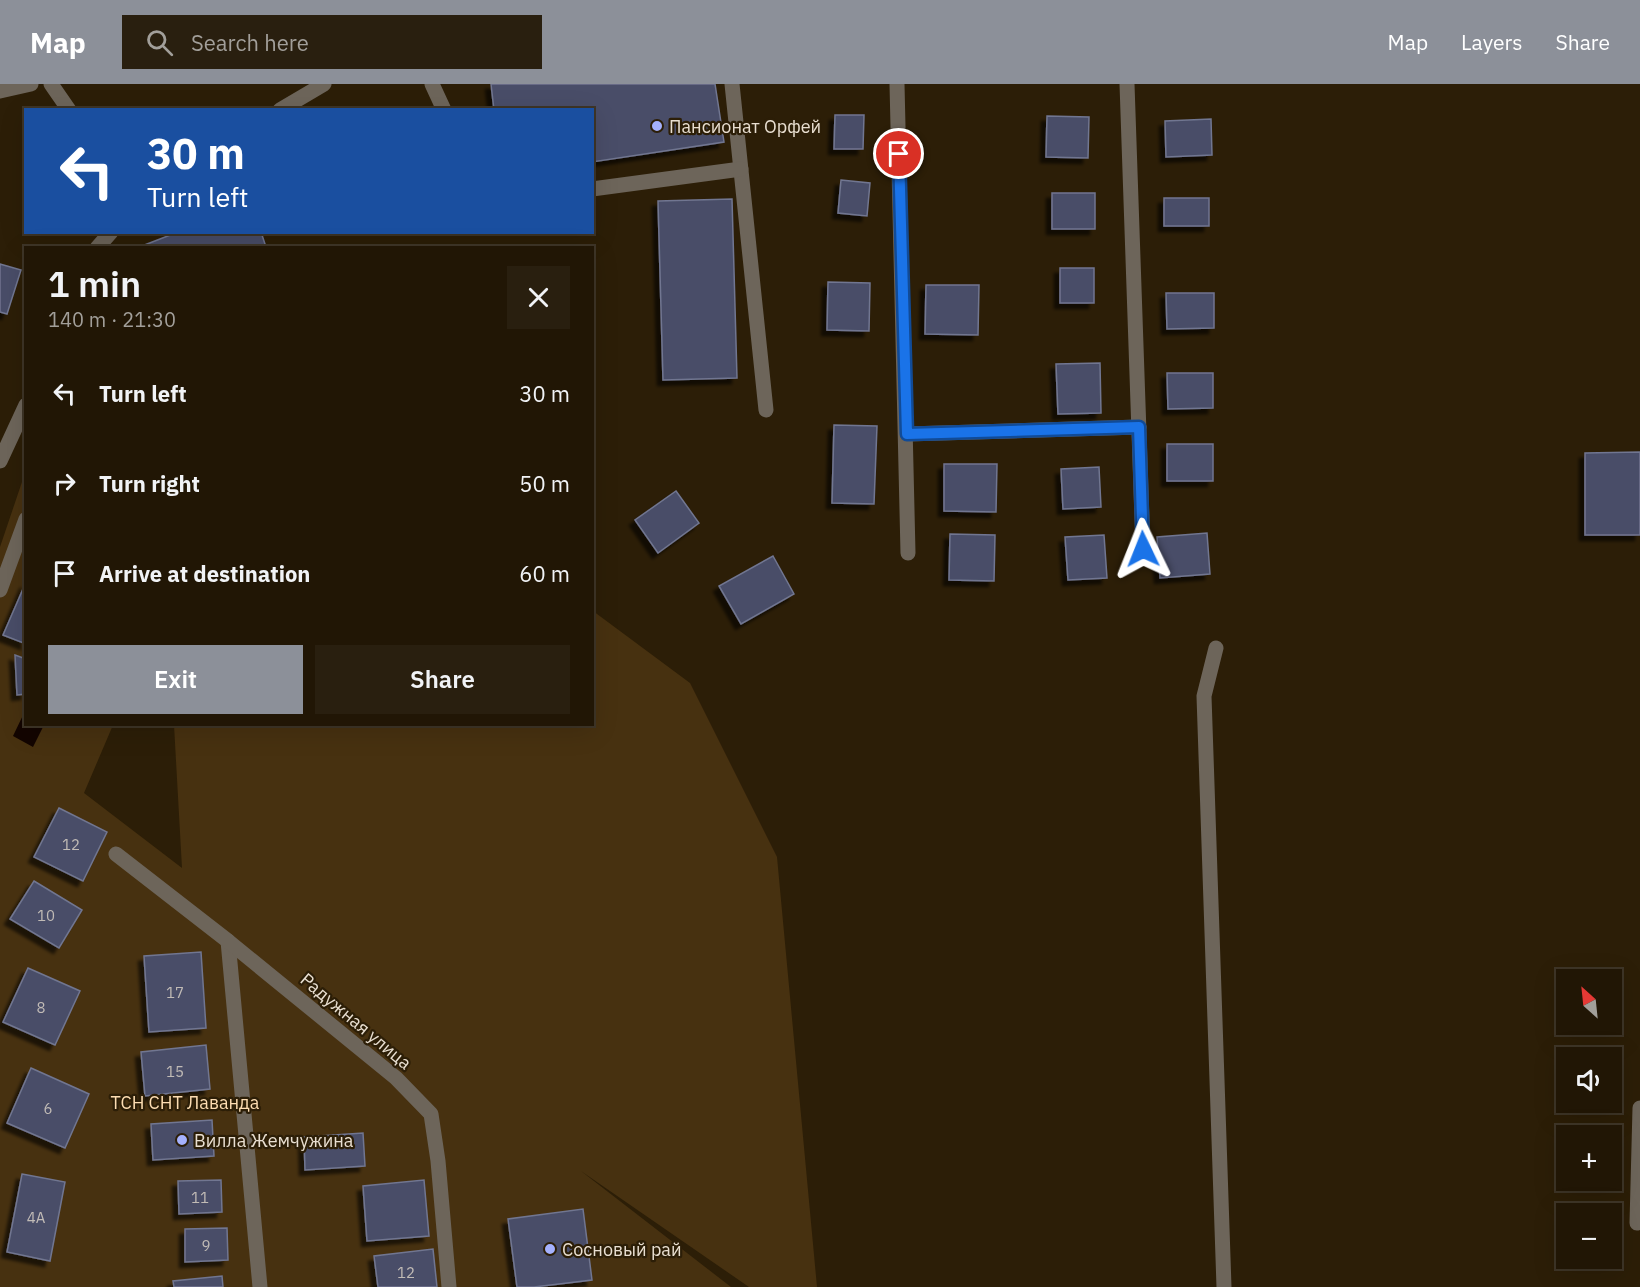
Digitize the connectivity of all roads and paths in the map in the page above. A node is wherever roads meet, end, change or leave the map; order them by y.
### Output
1 (30, 84) edge
2 (51, 84) edge
3 (324, 84) edge
4 (432, 84) edge
5 (732, 84) edge
6 (897, 84) edge
7 (1127, 84) edge
8 (0, 91) edge
9 (68, 108) edge
10 (283, 108) edge
11 (443, 108) edge
12 (741, 169) junction
13 (594, 189) edge
14 (109, 234) edge
15 (99, 246) edge
16 (24, 409) edge
17 (766, 410) dead end
18 (1139, 427) junction
19 (907, 434) junction
20 (0, 461) edge
21 (24, 524) edge
22 (1143, 549) dead end
23 (908, 553) dead end
24 (0, 590) edge
25 (1216, 648) dead end
26 (116, 854) dead end
27 (228, 941) junction
28 (1640, 1108) edge
29 (1637, 1223) dead end
30 (260, 1287) edge
31 (449, 1287) edge
32 (1224, 1287) edge

1 - 8 street
2 - 9 street
3 - 10 street
4 - 11 street
5 - 12 street
6 - 19 street
7 - 18 street
12 - 13 street
12 - 17 street
14 - 15 street
16 - 20 street
18 - 19 street
18 - 22 street
19 - 23 street
21 - 24 street
25 - 32 street
26 - 27 street, Радужная улица
27 - 30 street
27 - 31 street, Радужная улица
28 - 29 street

